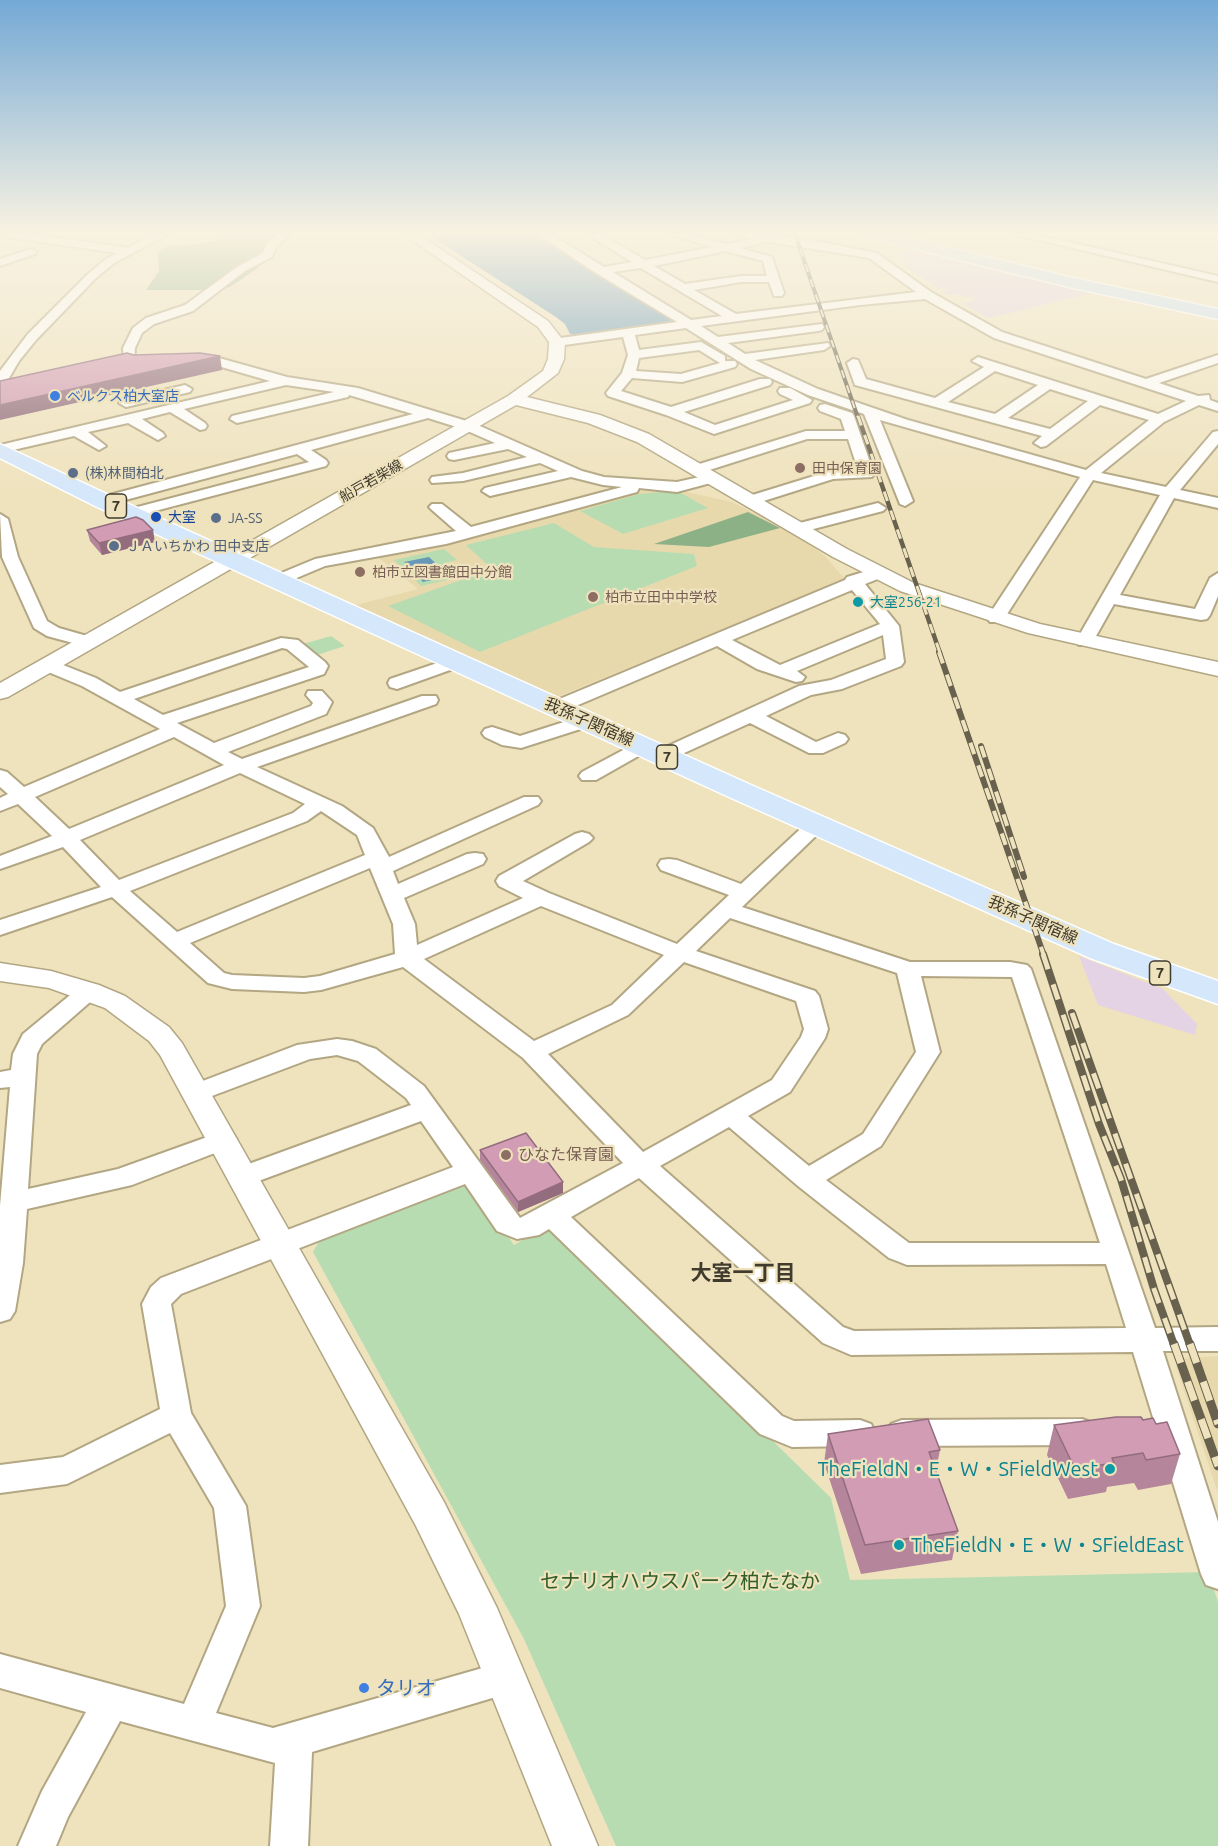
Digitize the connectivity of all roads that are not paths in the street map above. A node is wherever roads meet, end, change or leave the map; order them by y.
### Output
1 (49, 320) edge
2 (153, 320) edge
3 (538, 320) edge
4 (683, 320) edge
5 (718, 320) edge
6 (815, 320) edge
7 (972, 320) edge
8 (689, 324) junction
9 (818, 327) junction
10 (628, 333) junction
11 (715, 341) junction
12 (557, 342) junction
13 (634, 356) junction
14 (1218, 359) edge
15 (180, 361) edge
16 (736, 361) junction
17 (978, 361) dead end
18 (147, 362) edge
19 (853, 363) dead end
20 (994, 366) junction
21 (257, 373) junction
22 (628, 374) junction
23 (224, 380) dead end
24 (286, 381) junction
25 (765, 382) junction
26 (1048, 384) junction
27 (1144, 384) junction
28 (202, 385) dead end
29 (4, 386) edge
30 (353, 391) junction
31 (1218, 393) edge
32 (514, 399) junction
33 (804, 400) junction
34 (1098, 400) junction
35 (1196, 402) junction
36 (126, 403) dead end
37 (937, 403) junction
38 (1218, 407) edge
39 (173, 408) junction
40 (670, 412) junction
41 (870, 412) junction
42 (428, 414) junction
43 (131, 418) junction
44 (237, 419) dead end
45 (998, 419) junction
46 (1159, 419) junction
47 (200, 426) dead end
48 (468, 426) junction
49 (714, 430) junction
50 (76, 431) junction
51 (1053, 434) junction
52 (854, 435) junction
53 (1218, 435) edge
54 (158, 436) dead end
55 (510, 444) junction
56 (99, 446) dead end
57 (300, 448) junction
58 (0, 449) edge
59 (752, 452) junction
60 (454, 456) dead end
61 (1023, 457) junction
62 (543, 458) junction
63 (572, 472) junction
64 (706, 473) junction
65 (1089, 475) junction
66 (437, 480) dead end
67 (651, 484) junction
68 (490, 491) dead end
69 (1169, 493) junction
70 (751, 500) junction
71 (103, 501) junction
72 (905, 501) dead end
73 (1218, 503) edge
74 (437, 507) dead end
75 (878, 508) dead end
76 (131, 513) junction
77 (0, 519) edge
78 (798, 528) junction
79 (468, 533) junction
80 (5, 557) edge
81 (234, 560) junction
82 (877, 573) junction
83 (1218, 578) edge
84 (280, 580) junction
85 (854, 581) junction
86 (1109, 598) junction
87 (996, 618) junction
88 (890, 627) junction
89 (719, 640) junction
90 (1084, 641) junction
91 (88, 642) junction
92 (458, 661) junction
93 (47, 665) junction
94 (1218, 669) edge
95 (782, 671) junction
96 (397, 683) dead end
97 (821, 687) junction
98 (0, 692) edge
99 (315, 695) dead end
100 (119, 698) junction
101 (429, 700) dead end
102 (557, 707) junction
103 (750, 715) junction
104 (586, 721) junction
105 (168, 726) junction
106 (492, 734) dead end
107 (838, 739) dead end
108 (212, 751) junction
109 (653, 751) junction
110 (240, 766) junction
111 (0, 776) edge
112 (589, 776) dead end
113 (22, 796) junction
114 (531, 801) dead end
115 (317, 804) junction
116 (0, 806) edge
117 (816, 825) junction
118 (66, 838) junction
119 (582, 838) dead end
120 (475, 859) dead end
121 (0, 863) edge
122 (380, 863) junction
123 (669, 865) dead end
124 (114, 889) junction
125 (745, 893) junction
126 (392, 895) junction
127 (541, 898) junction
128 (727, 910) junction
129 (0, 928) edge
130 (173, 942) junction
131 (679, 953) junction
132 (407, 958) junction
133 (908, 969) junction
134 (0, 972) edge
135 (89, 991) junction
136 (1218, 993) edge
137 (532, 1052) junction
138 (11, 1079) edge
139 (196, 1093) junction
140 (427, 1109) junction
141 (730, 1115) junction
142 (224, 1140) junction
143 (641, 1165) junction
144 (470, 1171) junction
145 (244, 1176) junction
146 (807, 1179) junction
147 (14, 1202) junction
148 (552, 1215) junction
149 (281, 1244) junction
150 (1117, 1252) junction
151 (0, 1311) edge
152 (1144, 1339) junction
153 (1218, 1339) edge
154 (176, 1415) junction
155 (1113, 1432) edge
156 (0, 1479) edge
157 (1218, 1574) edge
158 (0, 1671) edge
159 (507, 1678) junction
160 (112, 1700) junction
161 (193, 1724) junction
162 (294, 1740) junction
163 (37, 1846) edge
164 (289, 1846) edge
165 (575, 1846) edge

1 - 29 street
2 - 18 street
3 - 12 street
4 - 8 street
5 - 8 street
6 - 9 street
7 - 27 street
8 - 10 street
8 - 11 street
9 - 11 street
9 - 16 street
10 - 12 street
10 - 13 street
11 - 16 street
12 - 32 street, 船戸若柴線
13 - 16 street
13 - 22 street
14 - 27 street
15 - 21 street
16 - 22 street
16 - 25 street
16 - 41 street
17 - 20 street
19 - 37 street
20 - 26 street
20 - 37 street
21 - 23 street
21 - 24 street
22 - 40 street
24 - 30 street
24 - 39 street
25 - 33 street
25 - 40 street
26 - 34 street
26 - 45 street
27 - 35 street
28 - 36 street
30 - 42 street
30 - 44 street
31 - 35 street
32 - 48 street, 船戸若柴線
32 - 64 street
33 - 49 street
33 - 52 street
34 - 46 street
34 - 51 street
35 - 38 street
35 - 46 street
37 - 45 street
39 - 43 street
39 - 47 street
40 - 49 street
41 - 61 street
41 - 72 street
42 - 48 street
42 - 57 street
43 - 50 street
43 - 54 street
45 - 51 street
46 - 65 street
48 - 55 street
48 - 81 street, 船戸若柴線
49 - 59 street
50 - 56 street
50 - 58 street
51 - 61 street
52 - 59 street
52 - 70 street
53 - 69 street
55 - 60 street
55 - 62 street
57 - 71 street
57 - 76 street
58 - 71 main road, 我孫子関宿線 / 7
59 - 64 street
61 - 65 street
62 - 63 street
62 - 66 street
63 - 67 street
63 - 68 street
64 - 67 street
64 - 70 street
65 - 69 street
65 - 87 street
67 - 79 street
69 - 73 street
69 - 86 street
70 - 78 street
71 - 76 main road, 我孫子関宿線 / 7
74 - 79 street
75 - 78 street
76 - 81 main road, 我孫子関宿線 / 7
77 - 80 street
78 - 82 street
79 - 84 street
80 - 91 street
81 - 84 main road, 我孫子関宿線 / 7
81 - 91 street, 船戸若柴線
82 - 85 street
82 - 87 street
83 - 86 street
84 - 92 main road, 我孫子関宿線 / 7
85 - 88 street
85 - 89 street
86 - 90 street
87 - 90 street
88 - 95 street
88 - 97 street
89 - 95 street
89 - 102 street
90 - 94 street
91 - 93 street, 船戸若柴線
92 - 96 street
92 - 102 main road, 我孫子関宿線 / 7
93 - 98 street, 船戸若柴線
93 - 100 street
95 - 97 street
97 - 103 street
99 - 108 street
100 - 105 street
100 - 105 street
101 - 110 street
102 - 104 main road, 我孫子関宿線 / 7
103 - 107 street
103 - 109 street
104 - 106 street
104 - 109 main road, 我孫子関宿線 / 7
105 - 108 street
105 - 113 street
108 - 110 street
109 - 112 street
109 - 117 main road, 我孫子関宿線 / 7
110 - 115 street
110 - 118 street
111 - 113 street
113 - 116 street
113 - 118 street
114 - 122 street
115 - 122 street
115 - 124 street
117 - 125 street
117 - 136 main road, 我孫子関宿線 / 7
118 - 121 street
118 - 124 street
119 - 127 street
120 - 126 street
122 - 126 street
122 - 130 street
123 - 125 street
124 - 129 street
124 - 130 street
125 - 128 street
126 - 132 street
127 - 131 street
127 - 132 street
128 - 131 street
128 - 133 street
130 - 132 street
131 - 137 street
131 - 141 street
132 - 137 street
133 - 146 street
133 - 150 street
134 - 135 street
135 - 138 street
135 - 139 street
137 - 143 street
138 - 147 street
139 - 140 street
139 - 142 street
140 - 144 street
140 - 145 street
141 - 143 street
141 - 146 street
142 - 145 street
142 - 147 street
143 - 148 street
143 - 152 street
144 - 148 street
144 - 149 street
145 - 149 street
146 - 150 street
147 - 151 street
148 - 155 street
149 - 154 street
149 - 159 street
150 - 152 street
152 - 153 street
152 - 157 street
154 - 156 street
154 - 161 street
158 - 160 street
159 - 162 street
159 - 165 street
160 - 161 street
160 - 163 street
161 - 162 street
162 - 164 street

